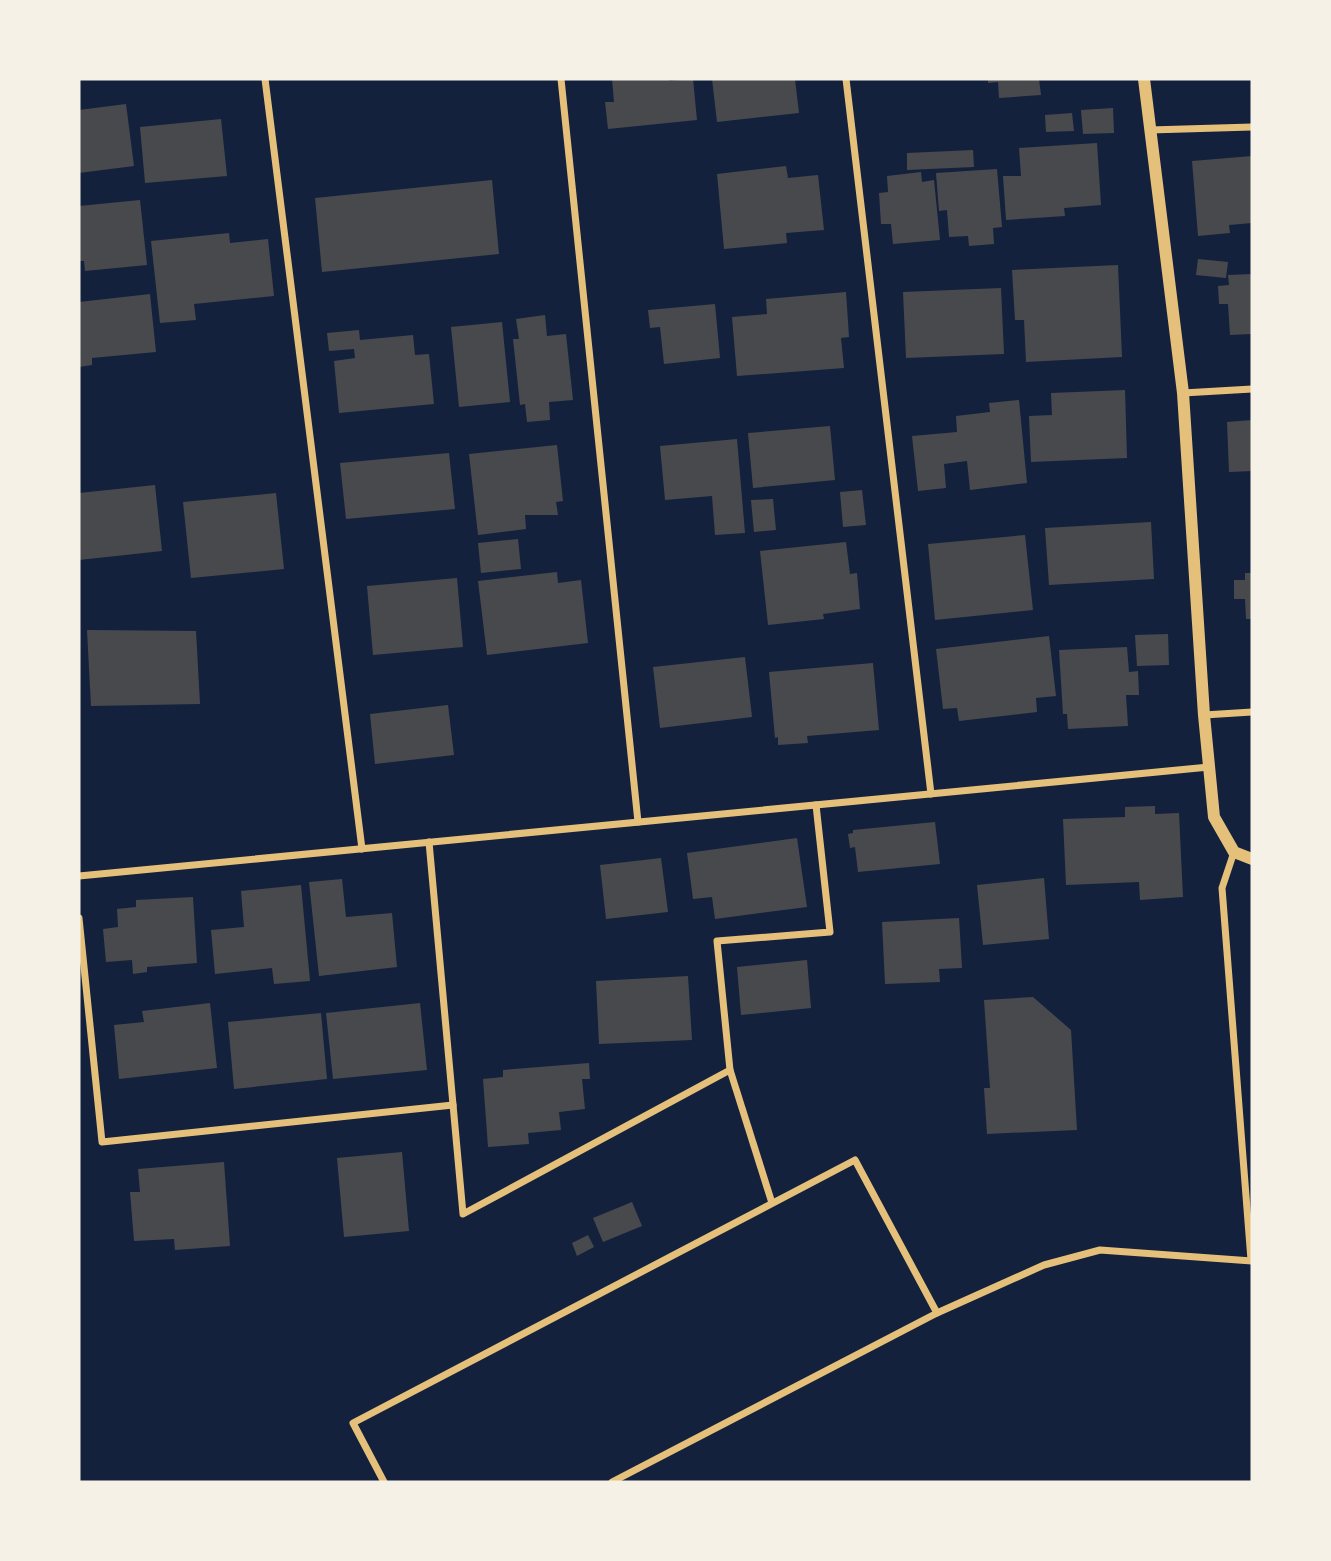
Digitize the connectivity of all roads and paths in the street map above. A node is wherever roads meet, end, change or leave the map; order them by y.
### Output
1 (265, 79) edge
2 (561, 79) edge
3 (846, 79) edge
4 (1144, 79) edge
5 (1252, 127) edge
6 (1149, 130) junction
7 (1252, 389) edge
8 (1183, 393) junction
9 (1252, 712) edge
10 (1204, 715) junction
11 (1209, 767) junction
12 (931, 794) junction
13 (816, 805) junction
14 (638, 822) junction
15 (429, 842) junction
16 (362, 849) junction
17 (1234, 852) junction
18 (1252, 859) edge
19 (79, 876) edge
20 (79, 918) edge
21 (730, 1070) junction
22 (453, 1105) junction
23 (772, 1203) junction
24 (1252, 1261) edge
25 (937, 1314) junction
26 (384, 1482) edge
27 (612, 1482) edge

1 - 16 street
2 - 14 street
3 - 12 street
4 - 6 street
5 - 6 street
6 - 8 street
7 - 8 street
8 - 10 street
9 - 10 street
10 - 11 street
11 - 12 street
11 - 17 street
12 - 13 street
13 - 14 street
13 - 21 street
14 - 15 street
15 - 16 street
15 - 22 street
16 - 19 street
17 - 18 street
17 - 24 street
20 - 22 street
21 - 22 street
21 - 23 street
23 - 25 street
23 - 26 street
24 - 25 street
25 - 27 street

